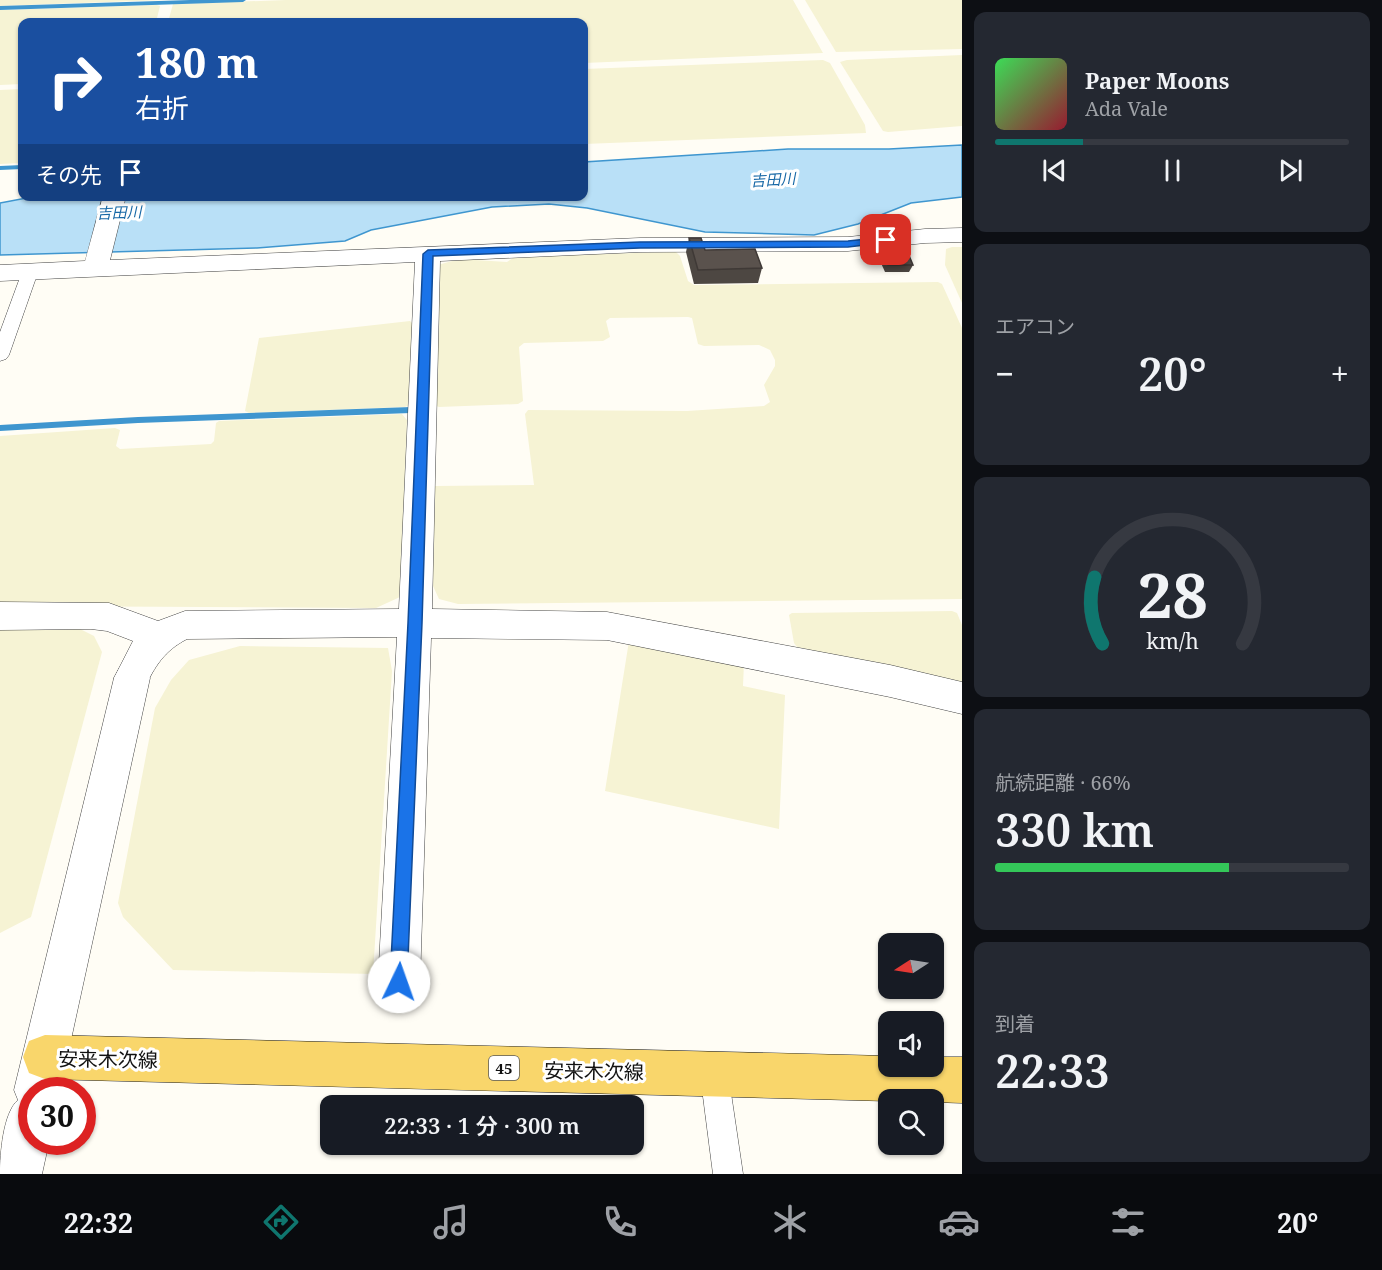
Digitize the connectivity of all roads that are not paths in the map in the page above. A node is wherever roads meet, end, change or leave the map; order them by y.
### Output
1 (114, 201) edge
2 (962, 236) edge
3 (428, 254) junction
4 (96, 266) junction
5 (30, 272) junction
6 (0, 273) edge
7 (0, 355) edge
8 (0, 616) edge
9 (415, 623) junction
10 (160, 637) junction
11 (962, 698) edge
12 (399, 982) dead end
13 (41, 1074) edge
14 (714, 1074) junction
15 (962, 1080) edge
16 (23, 1155) edge
17 (18, 1174) edge
18 (728, 1174) edge

1 - 4 street
2 - 3 street
3 - 4 street
3 - 9 street
4 - 5 street
5 - 6 street
5 - 7 lane
8 - 10 street
9 - 10 street
9 - 11 street
9 - 12 street
10 - 13 street
13 - 14 main road, 安来木次線 / 45
14 - 15 main road, 安来木次線 / 45
14 - 18 lane
16 - 17 street

